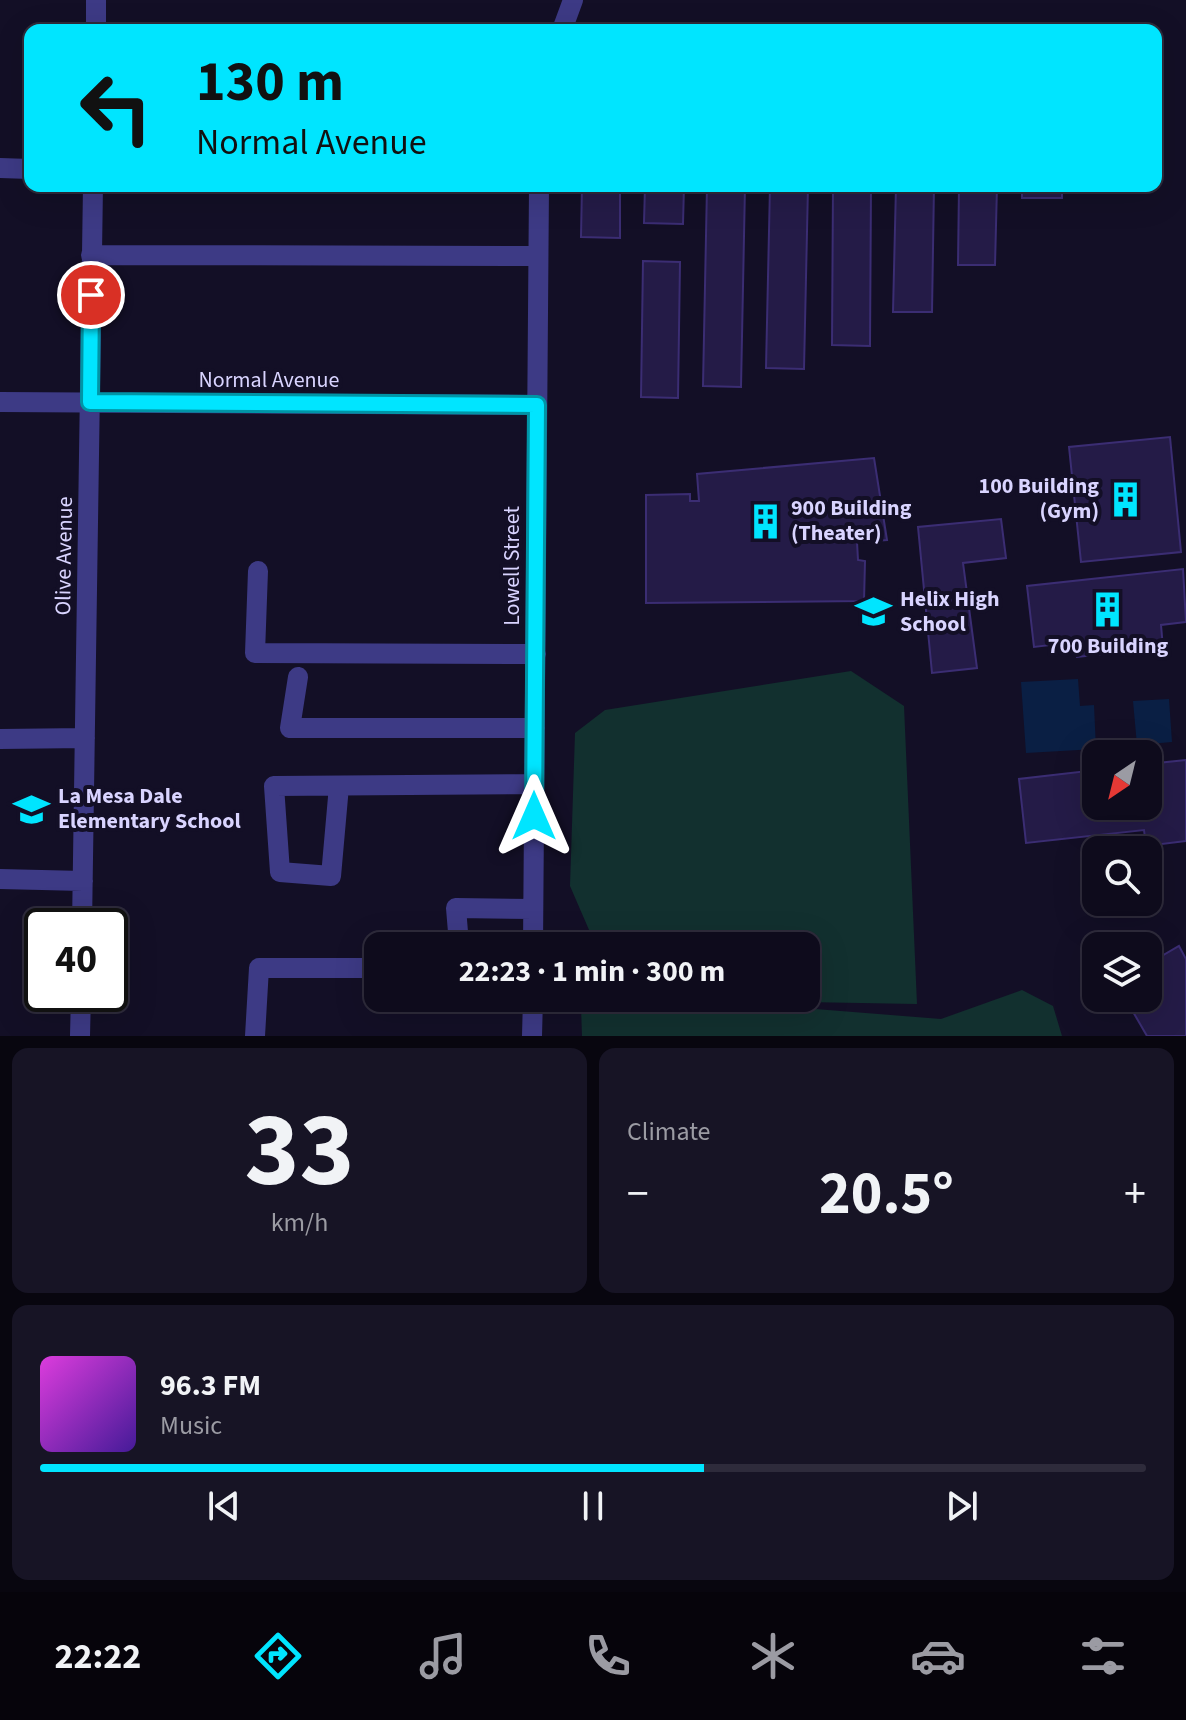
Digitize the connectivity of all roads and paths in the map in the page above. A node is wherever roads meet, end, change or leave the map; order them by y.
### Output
1 (96, 0) edge
2 (573, 0) edge
3 (96, 24) edge
4 (564, 24) edge
5 (0, 168) edge
6 (24, 169) edge
7 (93, 192) edge
8 (539, 192) edge
9 (91, 255) junction
10 (538, 256) junction
11 (0, 402) edge
12 (90, 402) junction
13 (537, 405) junction
14 (258, 571) dead end
15 (536, 654) junction
16 (298, 677) dead end
17 (535, 728) junction
18 (85, 738) junction
19 (0, 739) edge
20 (534, 784) junction
21 (339, 786) junction
22 (0, 879) edge
23 (83, 881) junction
24 (82, 908) edge
25 (533, 909) junction
26 (458, 932) edge
27 (533, 932) edge
28 (364, 968) edge
29 (81, 1012) edge
30 (533, 1012) edge
31 (80, 1036) edge
32 (255, 1036) edge
33 (532, 1036) edge

1 - 3 street
2 - 4 street
5 - 6 street
7 - 9 street, Olive Avenue
8 - 10 street, Lowell Street
9 - 10 street
9 - 12 street, Olive Avenue
10 - 13 street, Lowell Street
11 - 12 street, Normal Avenue
12 - 13 street, Normal Avenue
12 - 18 street, Olive Avenue
13 - 15 street, Lowell Street
14 - 15 street
15 - 17 street, Lowell Street
16 - 17 street
17 - 20 street, Lowell Street
18 - 19 street
18 - 23 street, Olive Avenue
20 - 21 street
20 - 25 street, Lowell Street
21 - 21 street
22 - 23 street
23 - 24 street, Olive Avenue
25 - 26 street
25 - 27 street, Lowell Street
28 - 32 street
29 - 31 street
30 - 33 street

